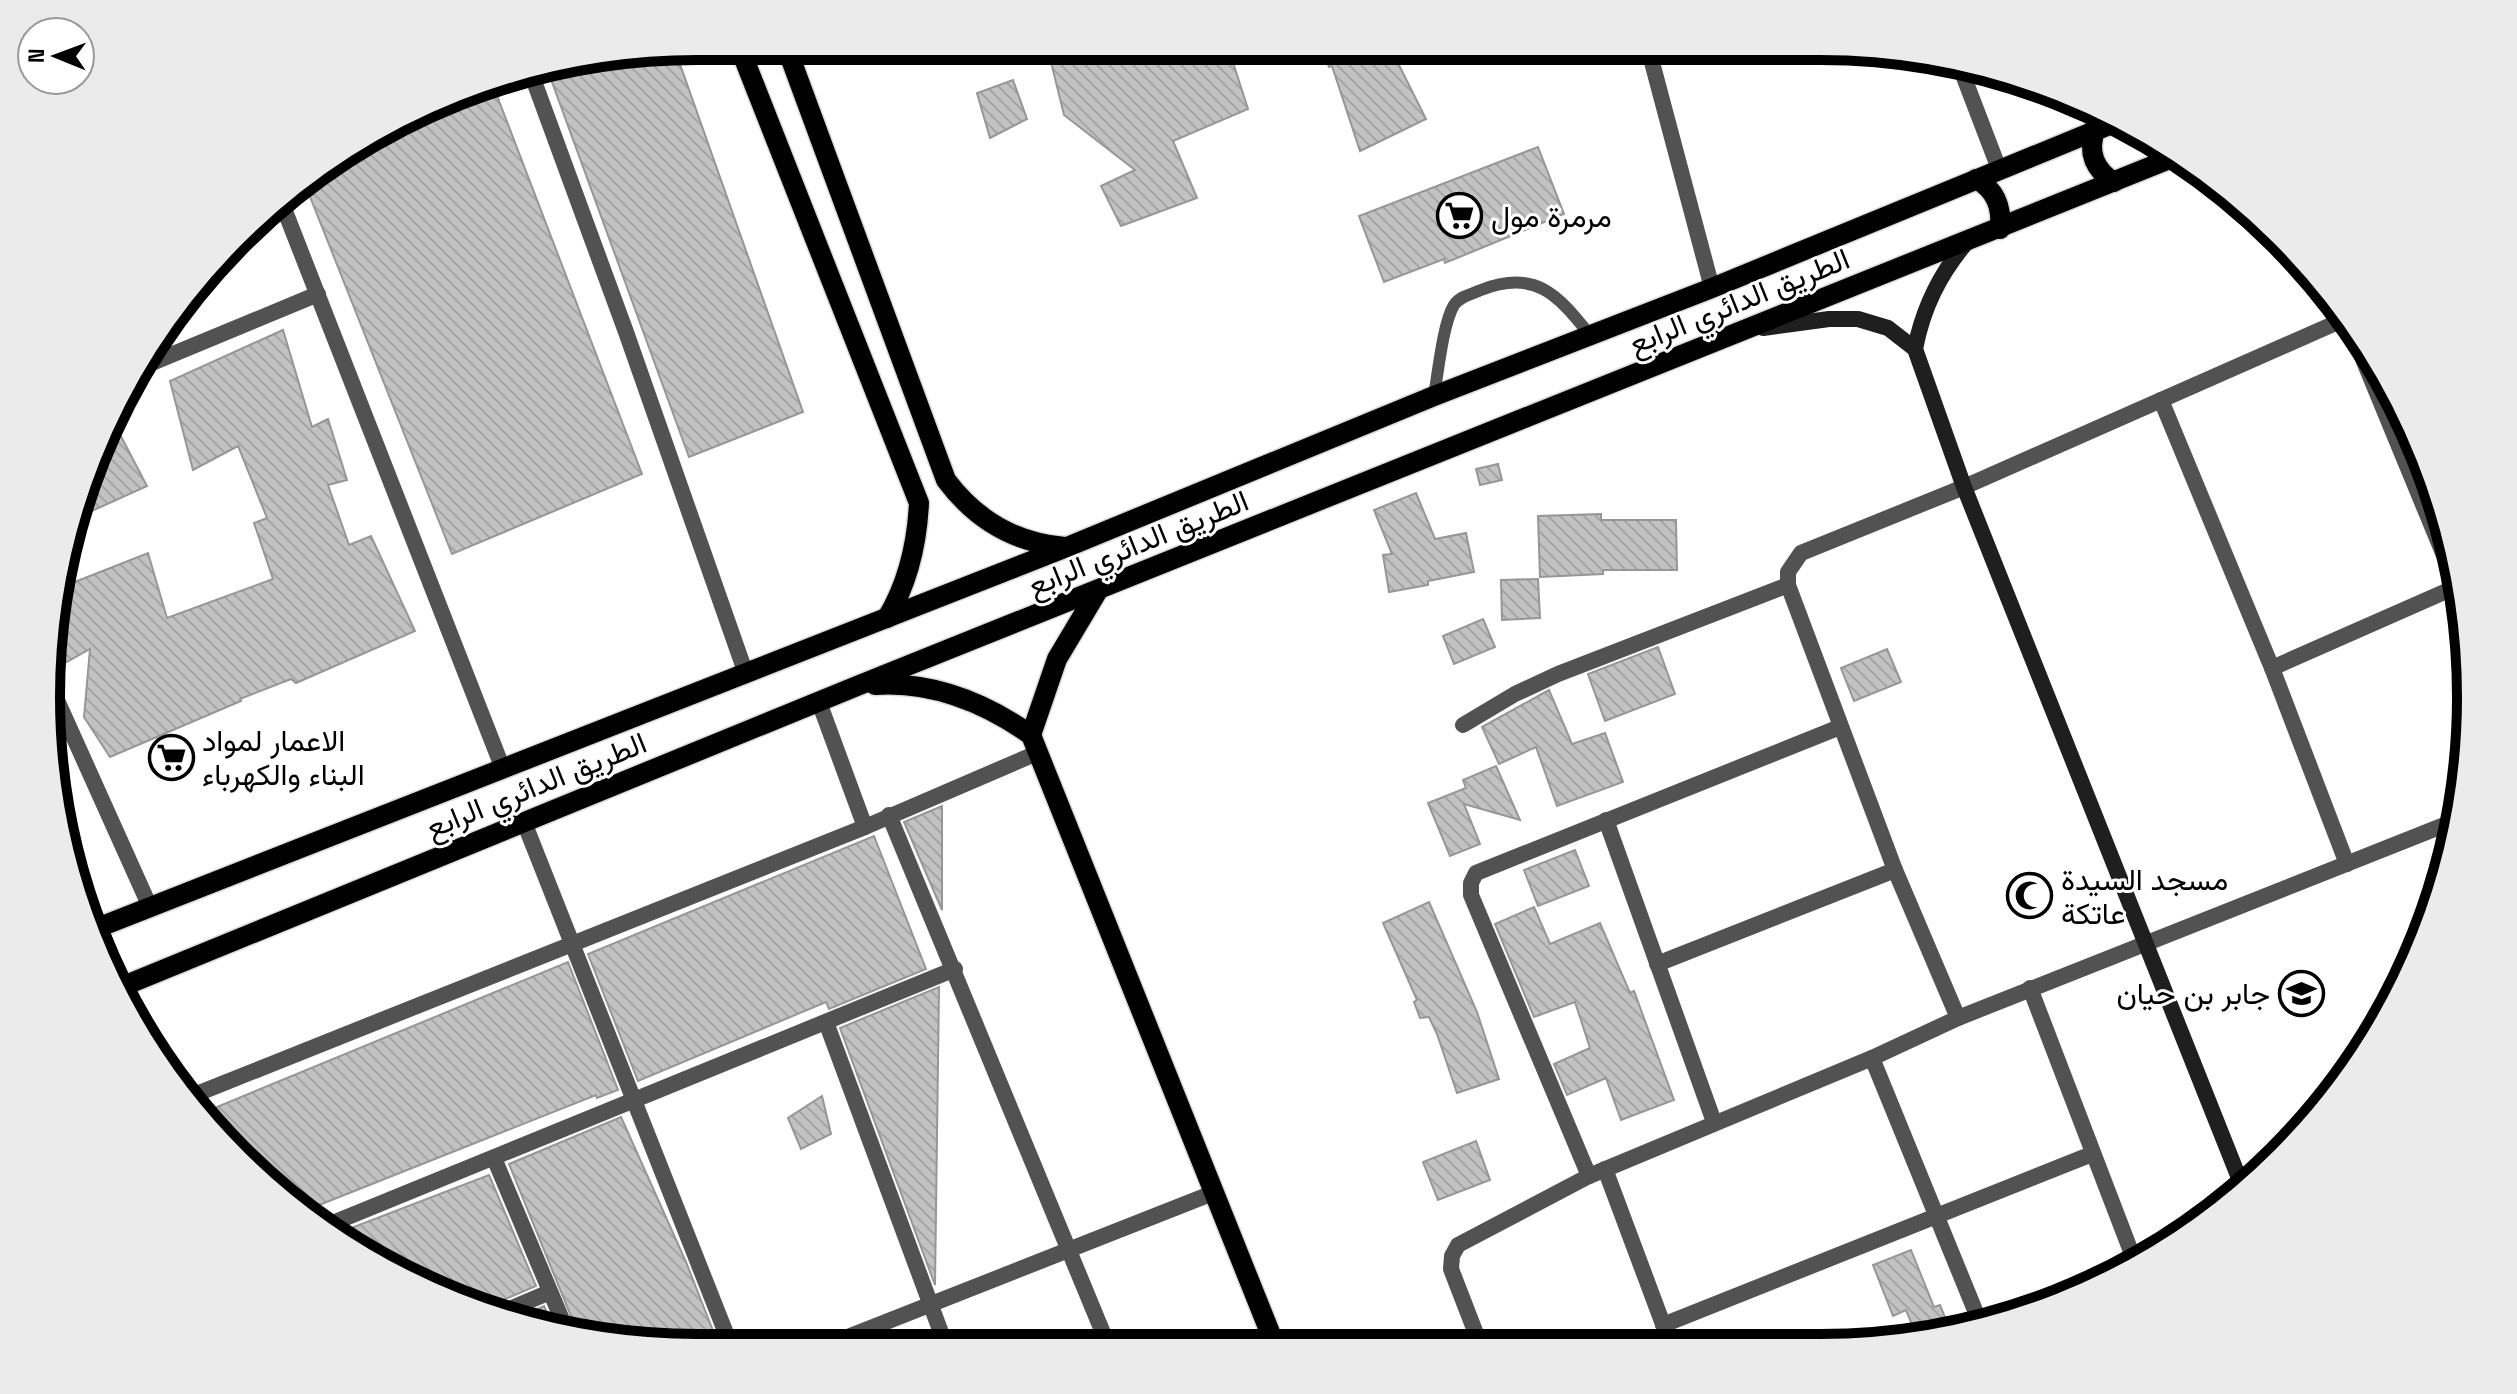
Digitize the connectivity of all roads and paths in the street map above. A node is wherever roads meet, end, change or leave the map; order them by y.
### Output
1 (745, 60) edge
2 (791, 60) edge
3 (1654, 60) edge
4 (1964, 77) edge
5 (534, 81) edge
6 (2104, 127) edge
7 (2095, 131) junction
8 (2164, 161) edge
9 (1999, 169) junction
10 (1976, 179) junction
11 (2114, 182) junction
12 (285, 211) edge
13 (2000, 229) junction
14 (1966, 243) junction
15 (1712, 288) junction
16 (318, 294) junction
17 (2335, 323) edge
18 (1747, 330) junction
19 (1589, 334) junction
20 (1915, 349) junction
21 (155, 361) edge
22 (2373, 381) edge
23 (1434, 396) junction
24 (2161, 400) junction
25 (1964, 487) junction
26 (2433, 526) edge
27 (1067, 547) junction
28 (1788, 585) junction
29 (2448, 590) edge
30 (1097, 592) junction
31 (887, 618) junction
32 (2272, 668) junction
33 (746, 674) junction
34 (857, 686) junction
35 (819, 702) junction
36 (60, 707) edge
37 (1463, 725) dead end
38 (1840, 727) junction
39 (1034, 744) junction
40 (503, 769) junction
41 (889, 815) junction
42 (1606, 820) junction
43 (524, 822) junction
44 (2444, 825) edge
45 (865, 827) junction
46 (2347, 864) junction
47 (1895, 870) junction
48 (150, 907) junction
49 (103, 926) edge
50 (2146, 942) junction
51 (570, 945) junction
52 (1657, 964) junction
53 (955, 969) junction
54 (129, 984) edge
55 (2030, 988) junction
56 (1958, 1018) junction
57 (826, 1022) junction
58 (1872, 1058) junction
59 (199, 1093) edge
60 (634, 1098) junction
61 (1714, 1122) junction
62 (2092, 1154) junction
63 (494, 1158) junction
64 (1597, 1172) junction
65 (2239, 1177) edge
66 (1213, 1193) junction
67 (1938, 1216) junction
68 (336, 1222) edge
69 (1069, 1250) junction
70 (2131, 1253) edge
71 (550, 1292) junction
72 (931, 1305) junction
73 (515, 1307) edge
74 (1977, 1314) edge
75 (562, 1319) edge
76 (1663, 1325) junction
77 (726, 1334) edge
78 (856, 1334) edge
79 (942, 1334) edge
80 (1103, 1334) edge
81 (1271, 1334) edge
82 (1476, 1334) edge
83 (1666, 1334) edge

1 - 31 main road
2 - 27 main road
3 - 15 street
4 - 9 street
5 - 33 street
6 - 7 main road, الطريق الدائري الرابع
7 - 9 main road, الطريق الدائري الرابع
7 - 11 main road
8 - 11 main road, الطريق الدائري الرابع
9 - 10 main road, الطريق الدائري الرابع
10 - 13 main road
10 - 15 main road, الطريق الدائري الرابع
11 - 13 main road, الطريق الدائري الرابع
12 - 16 street
13 - 14 main road, الطريق الدائري الرابع
14 - 18 main road, الطريق الدائري الرابع
14 - 20 street
15 - 19 main road, الطريق الدائري الرابع
16 - 21 street
16 - 40 street
17 - 24 street
18 - 20 street
18 - 30 main road, الطريق الدائري الرابع
19 - 23 main road, الطريق الدائري الرابع
19 - 23 lane
20 - 25 street
22 - 26 street
23 - 27 main road, الطريق الدائري الرابع
24 - 25 street
24 - 32 street
25 - 28 street
25 - 50 street
27 - 31 main road, الطريق الدائري الرابع
28 - 37 street
28 - 38 street
29 - 32 street
30 - 34 main road, الطريق الدائري الرابع
30 - 39 main road
31 - 33 main road, الطريق الدائري الرابع
32 - 46 street
33 - 40 main road, الطريق الدائري الرابع
34 - 35 main road, الطريق الدائري الرابع
34 - 39 main road
35 - 43 main road, الطريق الدائري الرابع
35 - 45 street
36 - 48 street
38 - 42 street
38 - 47 street
39 - 41 street
39 - 66 main road
40 - 48 main road, الطريق الدائري الرابع
41 - 45 street
41 - 53 street
42 - 52 street
42 - 64 street
43 - 51 street
43 - 54 main road, الطريق الدائري الرابع
44 - 46 street
45 - 51 street
46 - 50 street
47 - 52 street
47 - 56 street
48 - 49 main road, الطريق الدائري الرابع
50 - 55 street
50 - 65 street
51 - 59 street
51 - 60 street
52 - 61 street
53 - 57 street
53 - 69 street
55 - 56 street
55 - 62 street
56 - 58 street
57 - 60 street
57 - 72 street
58 - 61 street
58 - 67 street
60 - 63 street
60 - 77 street
61 - 64 street
62 - 67 street
62 - 70 street
63 - 68 street
63 - 71 street
64 - 76 street
64 - 82 street
66 - 69 street
66 - 81 main road
67 - 74 street
67 - 76 street
69 - 72 street
69 - 80 street
71 - 73 street
71 - 75 street
72 - 78 street
72 - 79 street
76 - 83 street

